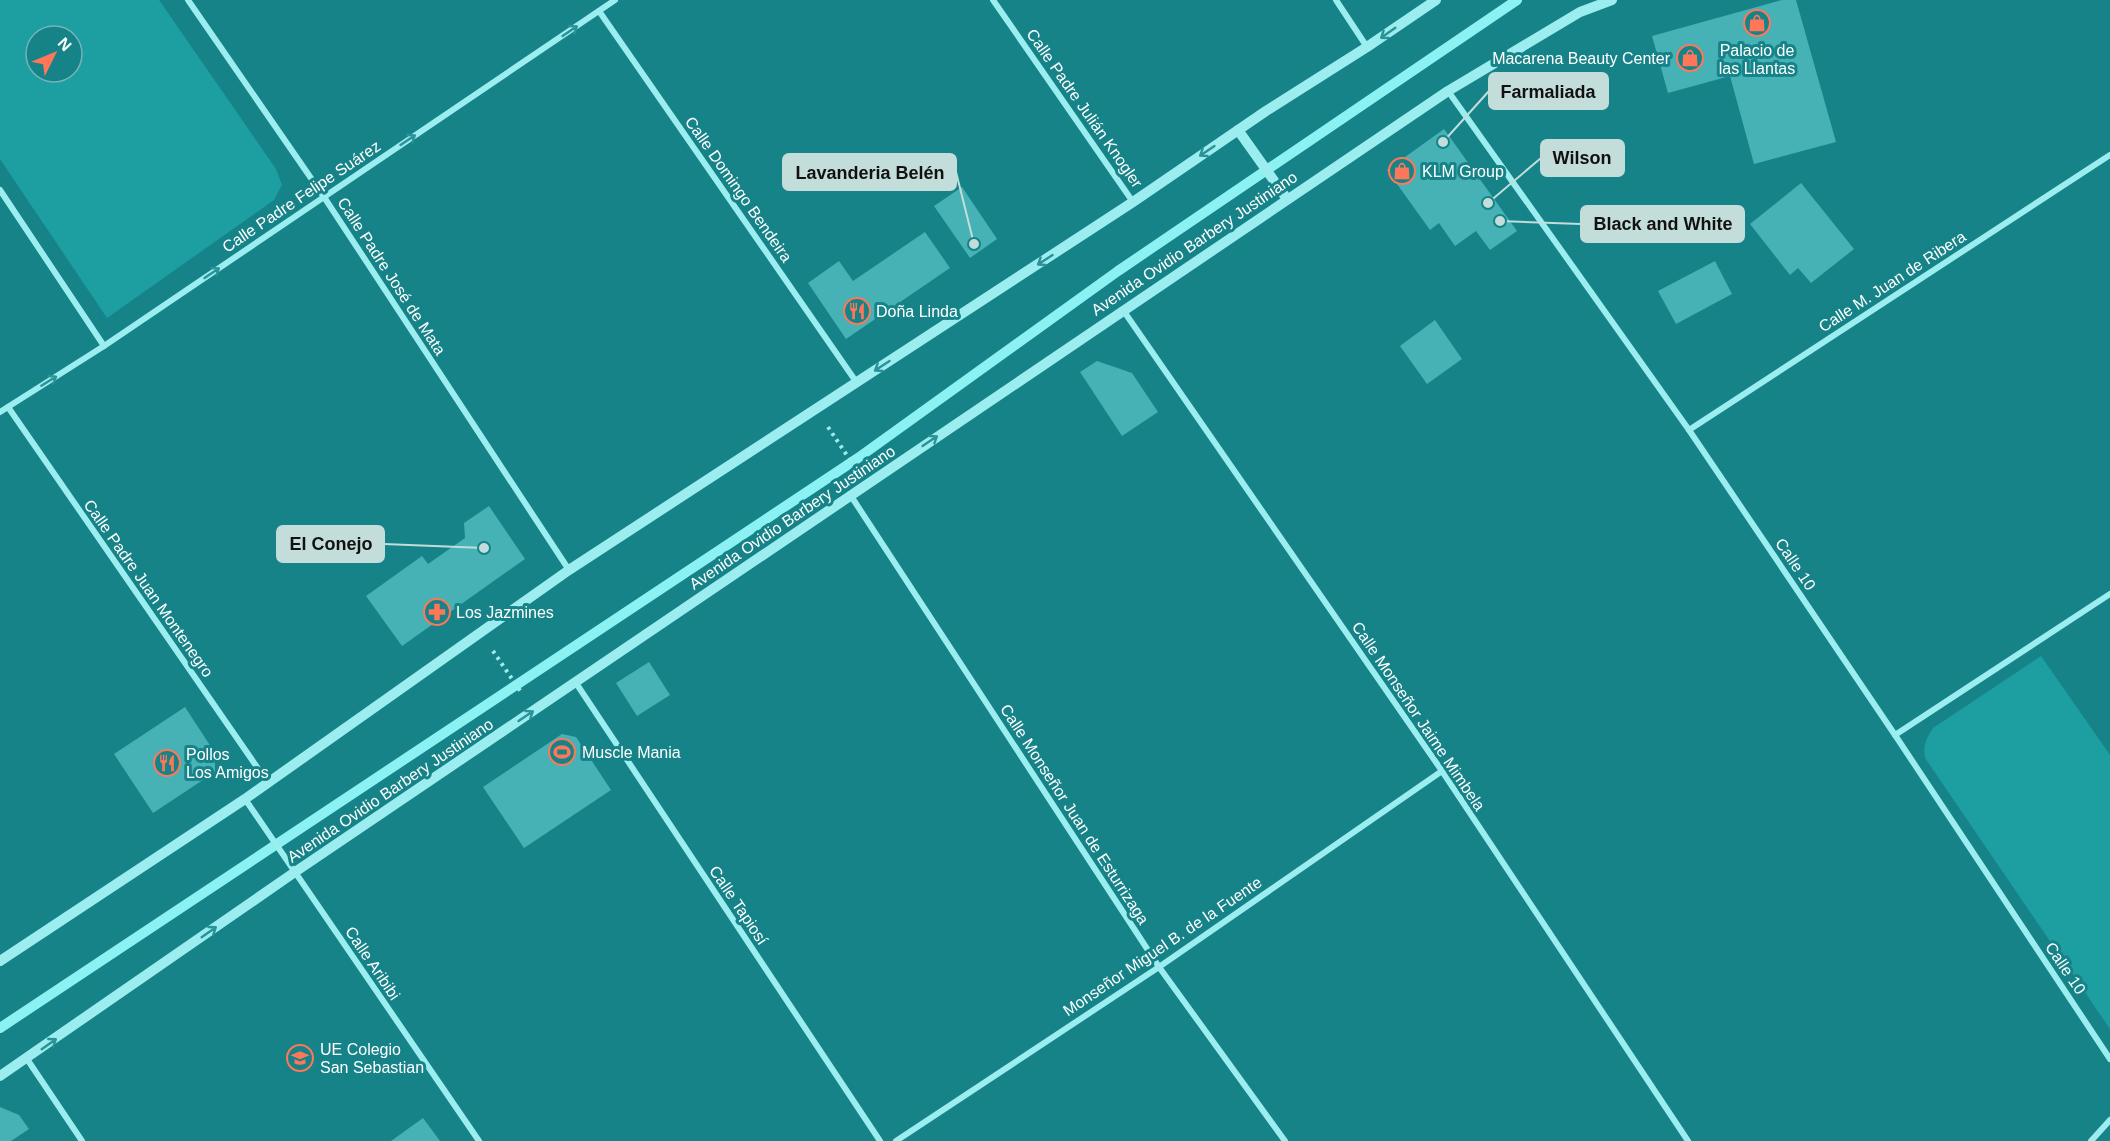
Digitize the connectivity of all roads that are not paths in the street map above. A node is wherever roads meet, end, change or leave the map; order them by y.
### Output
1 (188, 0) edge
2 (615, 0) edge
3 (993, 0) edge
4 (1336, 0) edge
5 (1436, 0) edge
6 (1612, 0) edge
7 (599, 11) junction
8 (1367, 47) junction
9 (1448, 91) junction
10 (1238, 130) junction
11 (2110, 155) edge
12 (0, 190) edge
13 (324, 196) junction
14 (1287, 199) junction
15 (1133, 202) junction
16 (1123, 309) junction
17 (104, 346) junction
18 (857, 383) junction
19 (8, 407) junction
20 (0, 412) edge
21 (1689, 430) junction
22 (851, 496) junction
23 (569, 570) junction
24 (2110, 594) edge
25 (576, 683) junction
26 (1895, 735) junction
27 (1442, 771) junction
28 (268, 783) junction
29 (246, 799) junction
30 (295, 872) junction
31 (0, 962) edge
32 (1159, 967) junction
33 (27, 1059) junction
34 (2110, 1059) edge
35 (0, 1076) edge
36 (2110, 1120) edge
37 (82, 1141) edge
38 (479, 1141) edge
39 (880, 1141) edge
40 (896, 1141) edge
41 (1286, 1141) edge
42 (1688, 1141) edge
43 (2091, 1141) edge

1 - 13 street, Calle Padre José de Mata
2 - 7 street, Calle Padre Felipe Suárez
3 - 15 street, Calle Padre Julián Knogler
4 - 8 street
5 -> 8 street
6 - 9 street, Avenida Ovidio Barbery Justiniano
13 -> 7 street, Calle Padre Felipe Suárez
7 - 18 street, Calle Domingo Bendeira
8 - 10 street
9 - 14 street, Avenida Ovidio Barbery Justiniano
9 - 21 street, Calle 10
10 - 14 street
10 -> 15 street
11 - 21 street, Calle M. Juan de Ribera
12 - 17 street
17 -> 13 street, Calle Padre Felipe Suárez
13 - 23 street, Calle Padre José de Mata
14 - 16 street, Avenida Ovidio Barbery Justiniano
15 -> 18 street
22 -> 16 street, Avenida Ovidio Barbery Justiniano
16 - 27 street, Calle Monseñor Jaime Mimbela
19 -> 17 street, Calle Padre Felipe Suárez
18 - 23 street
19 - 20 street, Calle Padre Felipe Suárez
19 - 28 street, Calle Padre Juan Montenegro
21 - 26 street, Calle 10
22 - 25 street, Avenida Ovidio Barbery Justiniano
22 - 32 street, Calle Monseñor Juan de Esturrizaga
23 - 28 street
24 - 26 street
30 -> 25 street, Avenida Ovidio Barbery Justiniano
25 - 39 street, Calle Tapiosí
26 - 34 street, Calle 10
27 - 32 street, Monseñor Miguel B. de la Fuente
27 - 42 street, Calle Monseñor Jaime Mimbela
28 - 29 street
29 - 30 street, Calle Aribibi
29 - 31 street
33 -> 30 street, Avenida Ovidio Barbery Justiniano
30 - 38 street, Calle Aribibi
32 - 40 street, Monseñor Miguel B. de la Fuente
32 - 41 street, Calle Monseñor Juan de Esturrizaga
33 - 35 street, Avenida Ovidio Barbery Justiniano
33 - 37 street
36 - 43 street

